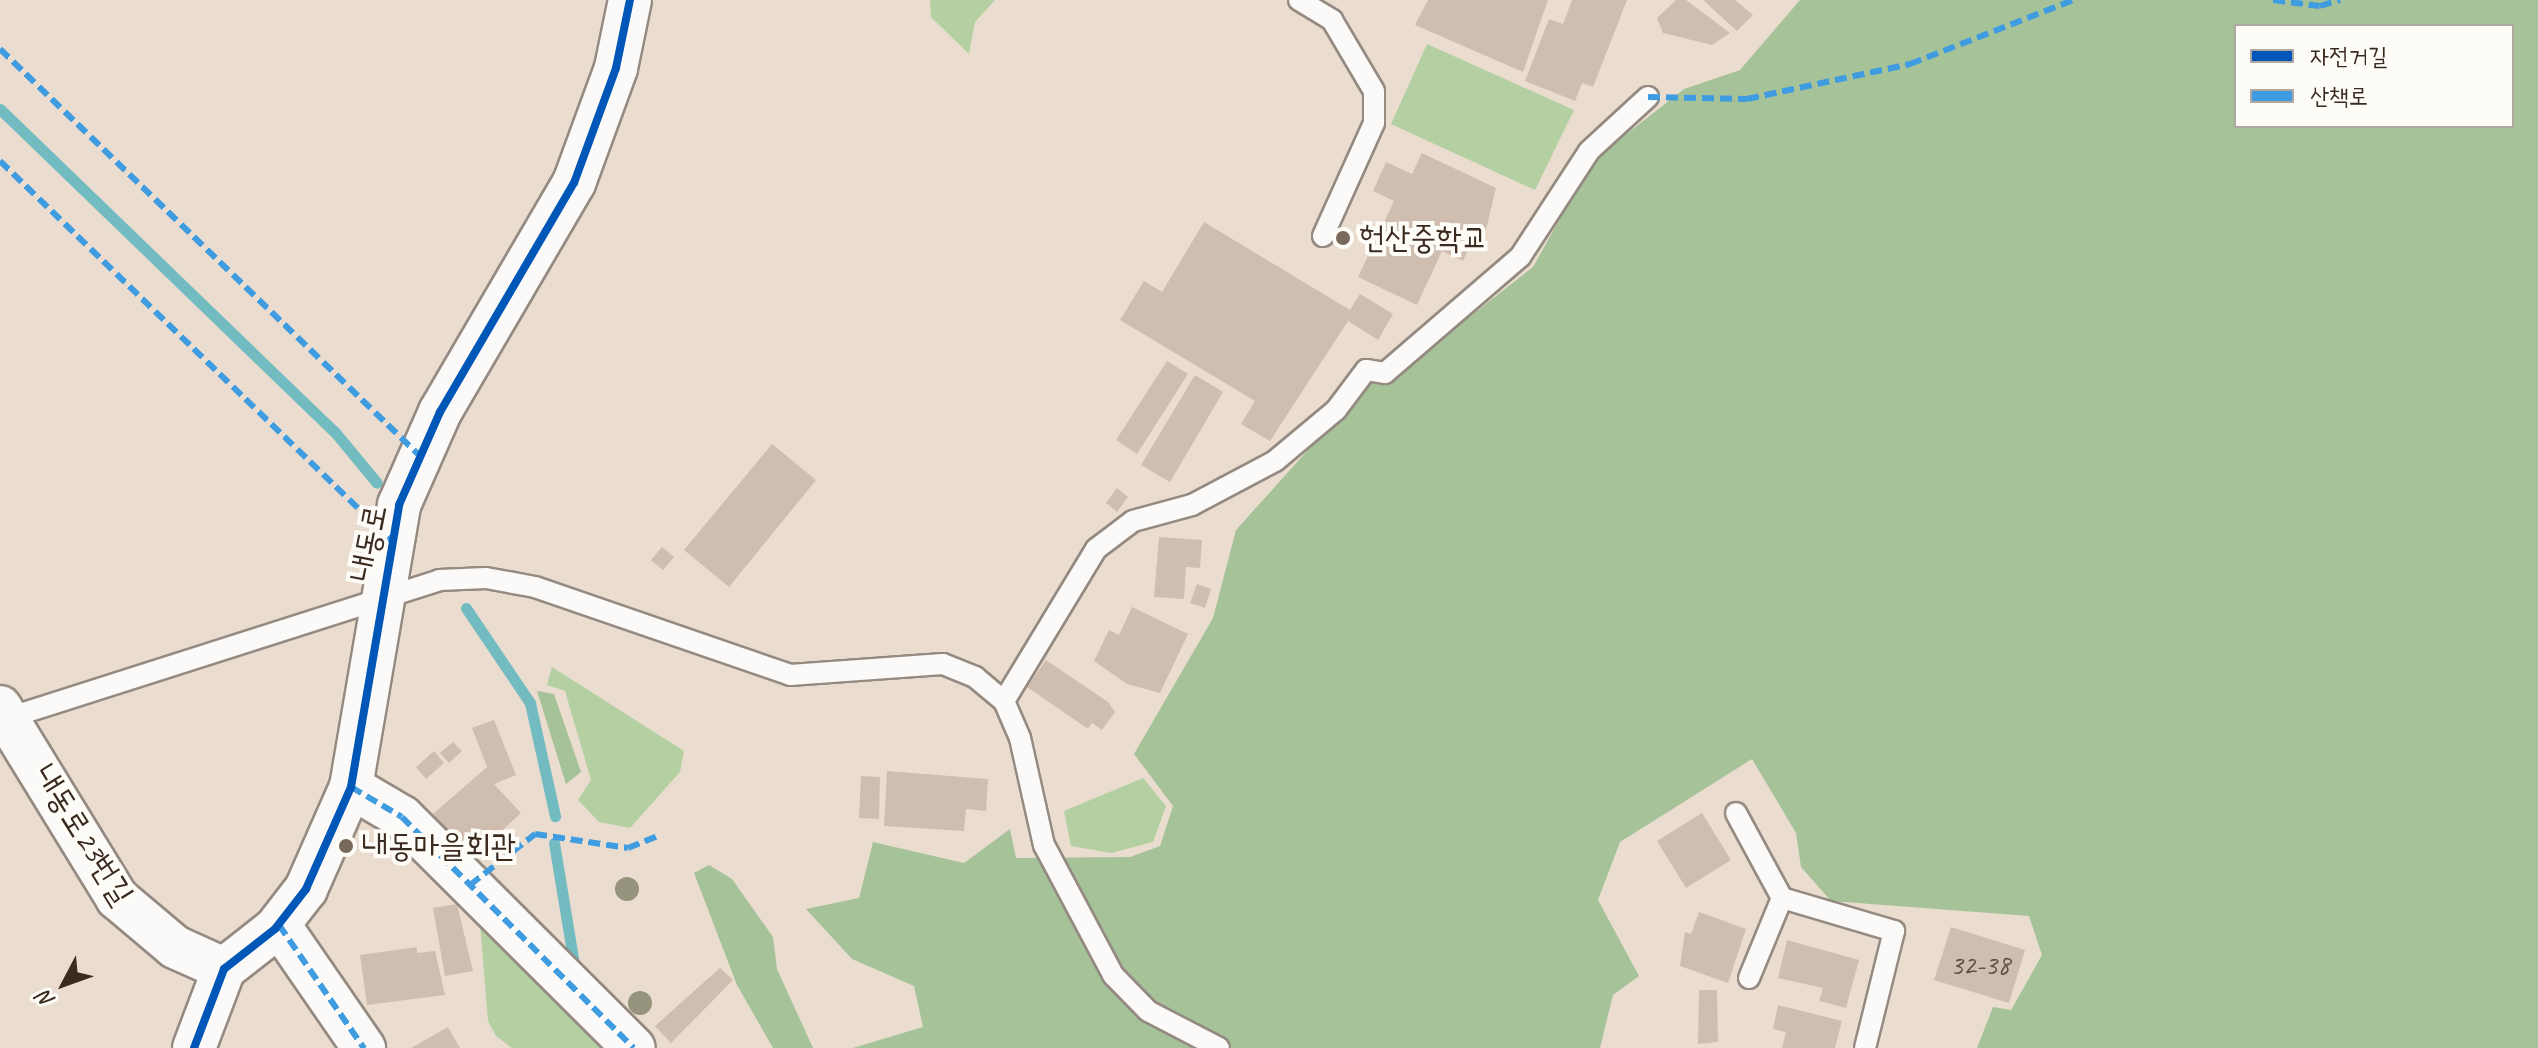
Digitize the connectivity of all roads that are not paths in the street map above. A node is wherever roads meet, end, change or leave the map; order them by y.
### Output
1 (630, 0) edge
2 (1299, 0) edge
3 (1648, 97) dead end
4 (1323, 236) dead end
5 (384, 593) junction
6 (1004, 701) junction
7 (5, 712) edge
8 (351, 787) junction
9 (1736, 813) dead end
10 (1782, 898) junction
11 (279, 925) junction
12 (224, 969) junction
13 (1749, 978) dead end
14 (194, 1048) edge
15 (364, 1048) edge
16 (634, 1048) edge
17 (1219, 1048) edge
18 (1865, 1048) edge

1 - 5 street, 내동로
2 - 4 lane
3 - 6 lane
5 - 6 lane
5 - 7 lane
5 - 8 street, 내동로
6 - 17 lane
7 - 12 street, 내동로23번길
8 - 11 street, 내동로
8 - 16 street
9 - 10 lane
10 - 13 lane
10 - 18 lane
11 - 12 street, 내동로
11 - 15 street
12 - 14 street

